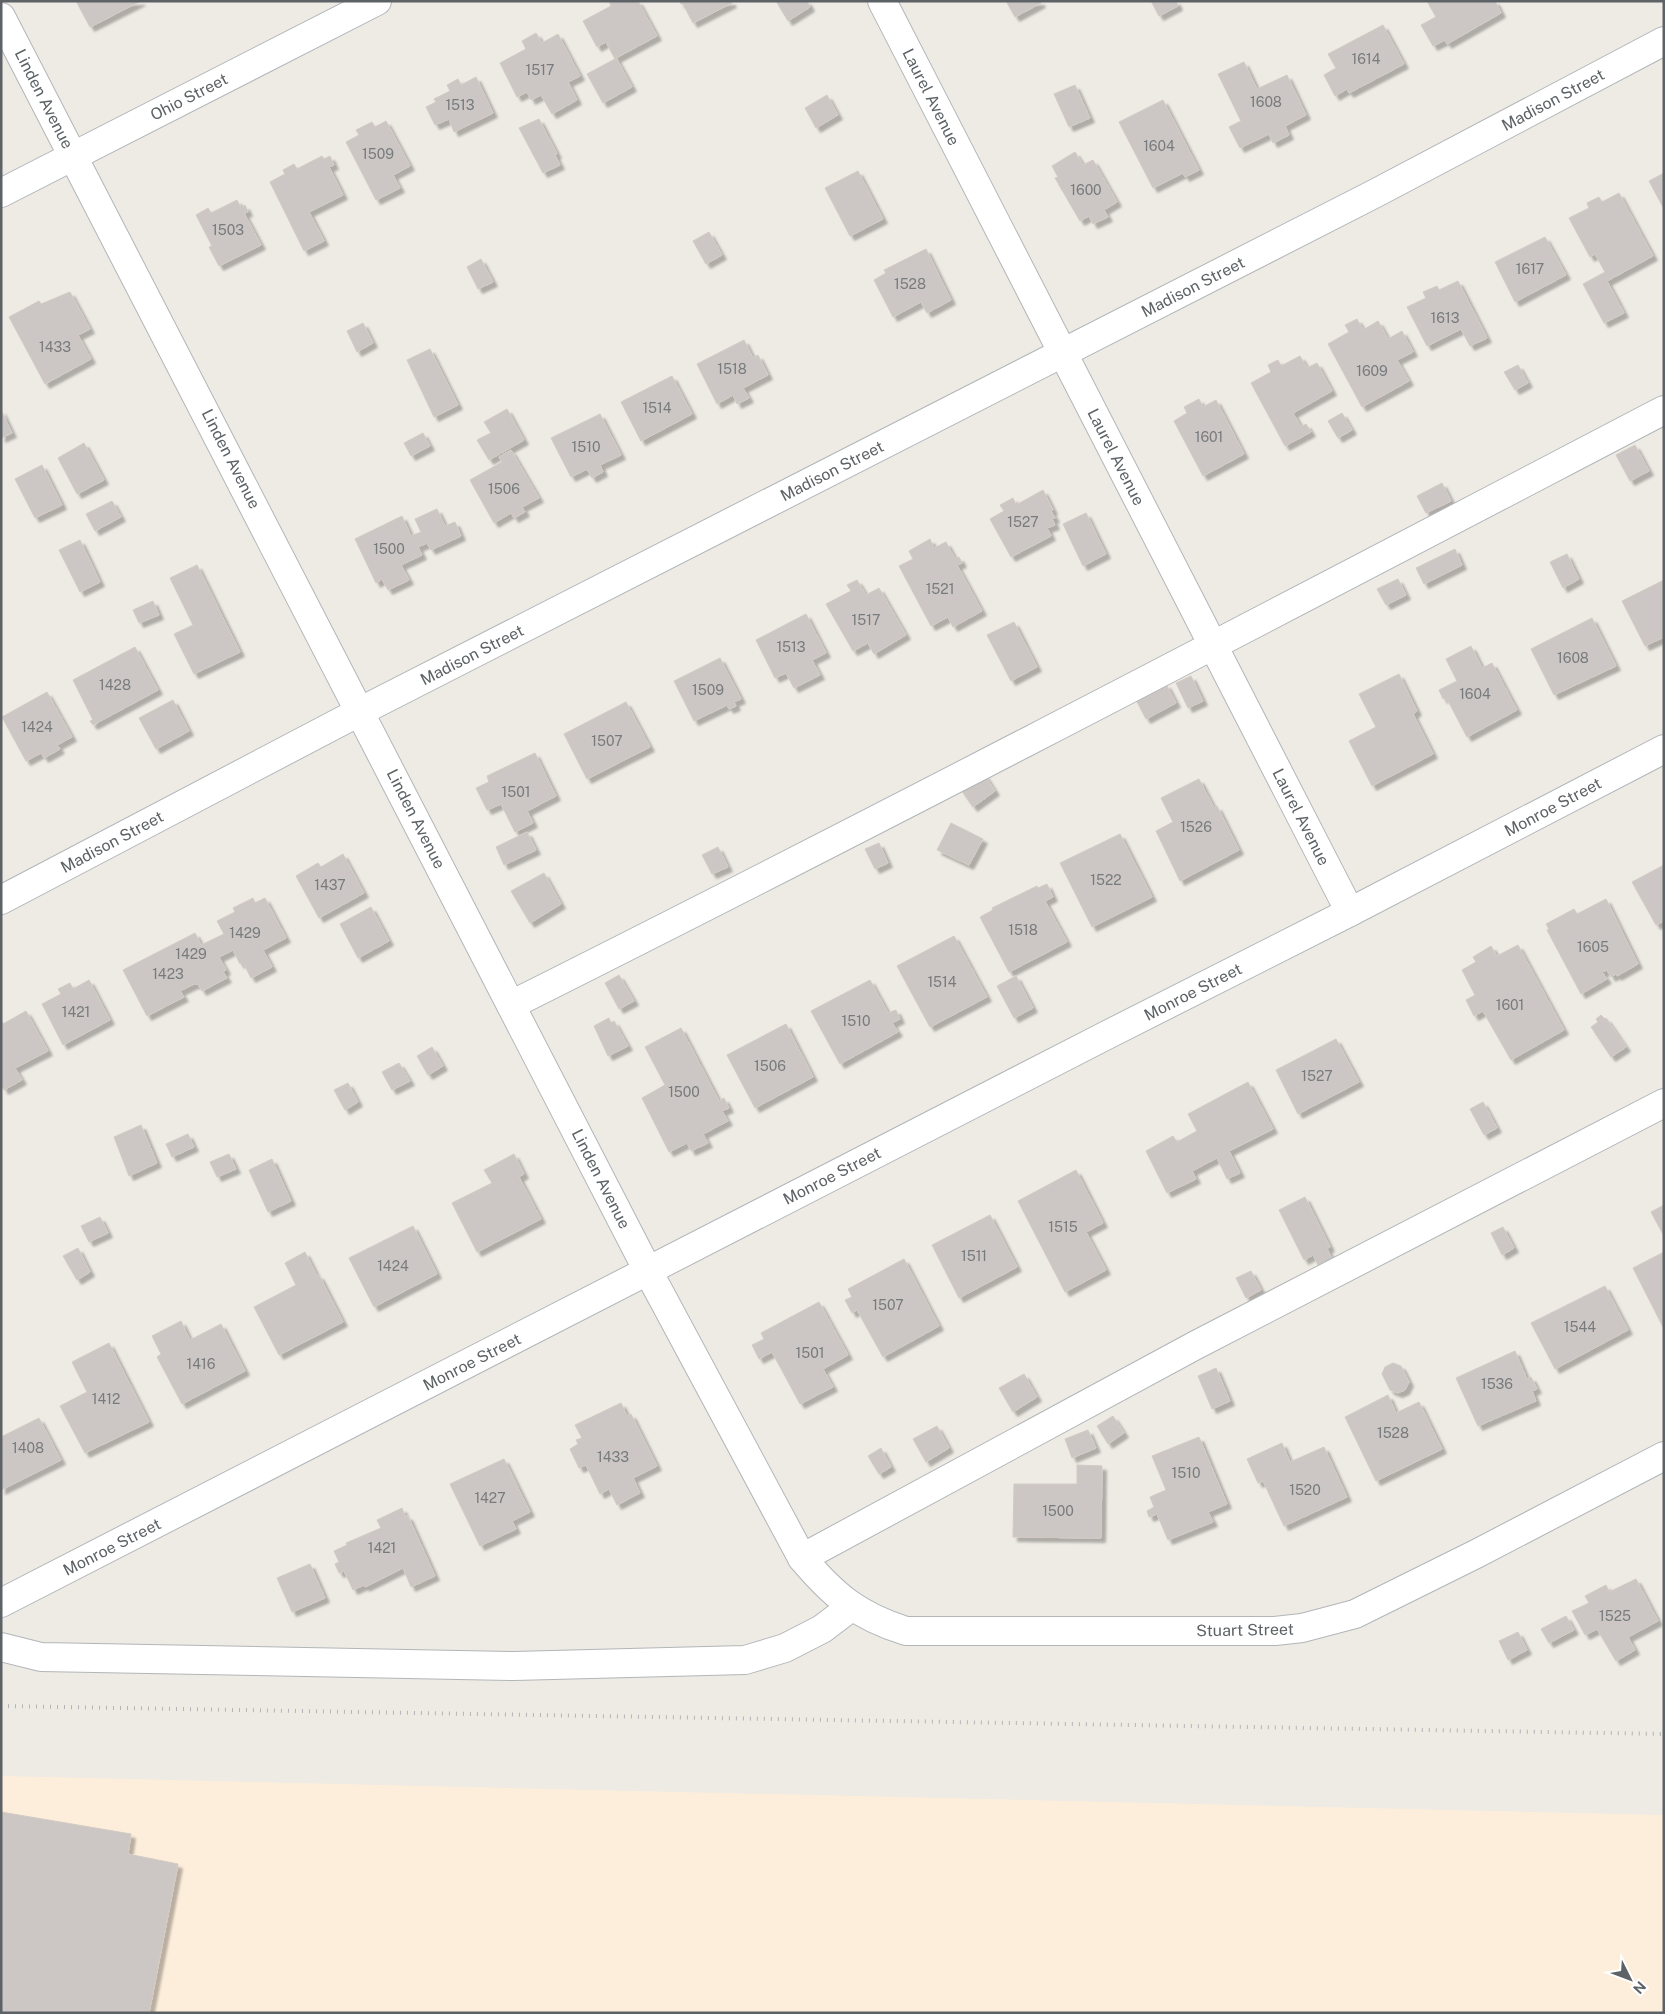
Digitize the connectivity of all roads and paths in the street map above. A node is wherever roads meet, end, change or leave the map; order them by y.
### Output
1 (377, 1) edge
2 (882, 1) edge
3 (1, 17) edge
4 (1664, 42) edge
5 (74, 156) junction
6 (1, 193) edge
7 (1063, 353) junction
8 (1664, 410) edge
9 (1212, 646) junction
10 (361, 711) junction
11 (1664, 749) edge
12 (1, 900) edge
13 (1350, 912) junction
14 (511, 1005) junction
15 (1664, 1103) edge
16 (648, 1271) junction
17 (1664, 1456) edge
18 (802, 1558) junction
19 (1, 1604) edge
20 (851, 1607) junction
21 (1, 1647) edge

1 - 5 street, Ohio Street
2 - 7 street, Laurel Avenue
3 - 5 street, Linden Avenue
4 - 7 street, Madison Street
5 - 6 street, Ohio Street
5 - 10 street, Linden Avenue
7 - 9 street, Laurel Avenue
7 - 10 street, Madison Street
8 - 9 street
9 - 13 street, Laurel Avenue
9 - 14 street
10 - 12 street, Madison Street
10 - 14 street, Linden Avenue
11 - 13 street, Monroe Street
13 - 16 street, Monroe Street
14 - 16 street, Linden Avenue
15 - 18 street
16 - 18 street, Linden Avenue
16 - 19 street, Monroe Street
17 - 20 street, Stuart Street
18 - 20 street, Linden Avenue
20 - 21 street

